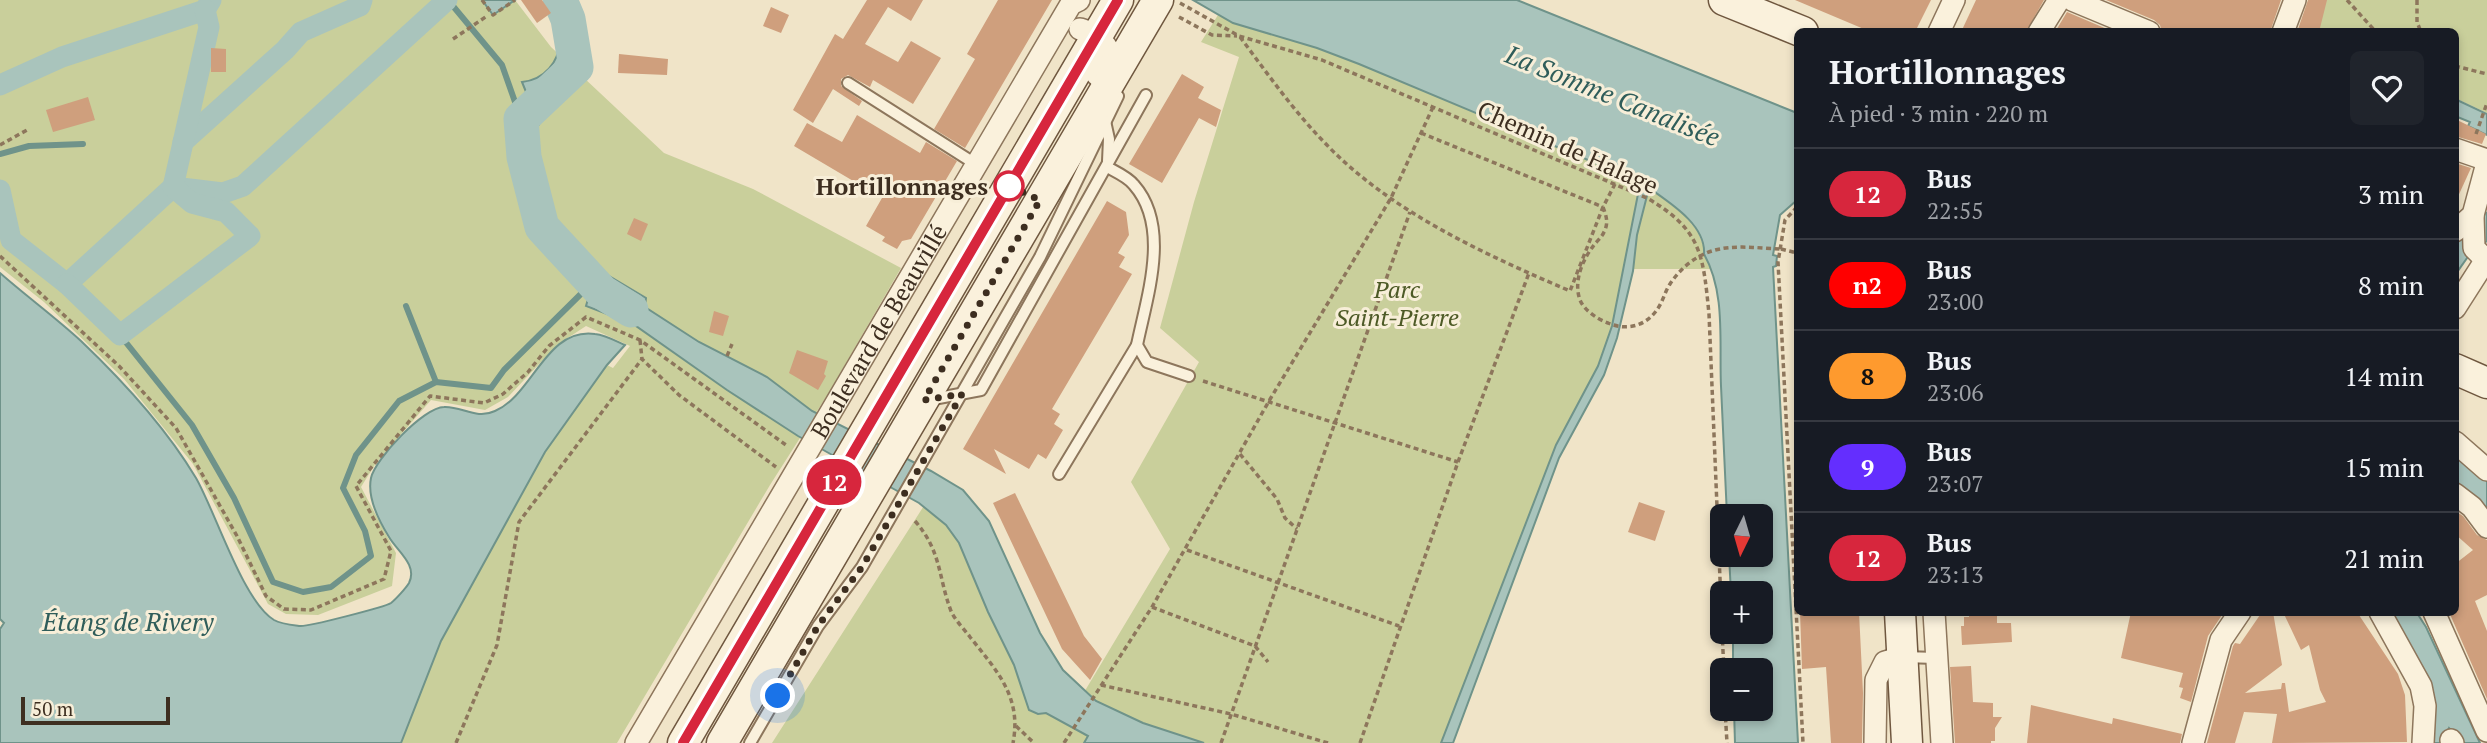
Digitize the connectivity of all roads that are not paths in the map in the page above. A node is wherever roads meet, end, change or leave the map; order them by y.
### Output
1 (1079, 0) edge
2 (1724, 0) edge
3 (1954, 0) edge
4 (2059, 0) edge
5 (2072, 0) edge
6 (2295, 0) edge
7 (1103, 18) edge
8 (1794, 28) edge
9 (1941, 28) edge
10 (2042, 28) edge
11 (2139, 28) edge
12 (2284, 28) edge
13 (1058, 29) junction
14 (1150, 30) edge
15 (848, 83) dead end
16 (1123, 86) dead end
17 (1146, 94) dead end
18 (1097, 119) junction
19 (2459, 151) edge
20 (2487, 162) edge
21 (977, 165) junction
22 (1107, 167) junction
23 (2473, 215) junction
24 (2459, 227) edge
25 (2482, 255) edge
26 (2459, 303) edge
27 (1137, 345) junction
28 (2459, 371) edge
29 (1189, 376) road end
30 (2487, 383) edge
31 (962, 394) junction
32 (924, 400) junction
33 (2459, 446) edge
34 (2487, 470) edge
35 (1059, 474) dead end
36 (2459, 497) edge
37 (2487, 527) edge
38 (1899, 616) edge
39 (1934, 616) edge
40 (2237, 616) edge
41 (2382, 616) edge
42 (2436, 616) edge
43 (1902, 657) junction
44 (1936, 658) junction
45 (2487, 731) edge
46 (636, 743) edge
47 (683, 743) edge
48 (722, 743) edge
49 (750, 743) edge
50 (1875, 743) edge
51 (1907, 743) edge
52 (1942, 743) edge
53 (2193, 743) edge
54 (2423, 743) edge

1 - 13 street, Boulevard de Beauvillé
2 - 8 main road
3 - 9 street
4 - 10 street
5 - 11 street
6 - 12 street
7 - 13 street
7 - 18 street
7 - 47 main road, Boulevard de Beauvillé
13 - 21 street, Boulevard de Beauvillé
14 - 18 main road
15 - 21 lane
16 - 18 lane
17 - 22 lane
18 - 22 lane
18 - 31 lane
18 - 32 main road
19 - 20 street
20 - 23 street
21 - 46 street, Boulevard de Beauvillé
22 - 27 lane
22 - 31 lane
23 - 24 street
23 - 25 street
25 - 26 street
27 - 29 lane
27 - 35 lane
28 - 30 main road
31 - 32 lane
31 - 49 lane
32 - 48 main road
33 - 34 street
36 - 37 street
38 - 43 main road
39 - 44 street
40 - 53 street
41 - 54 street
42 - 45 street
43 - 44 lane
43 - 50 street
43 - 51 main road
44 - 52 street

